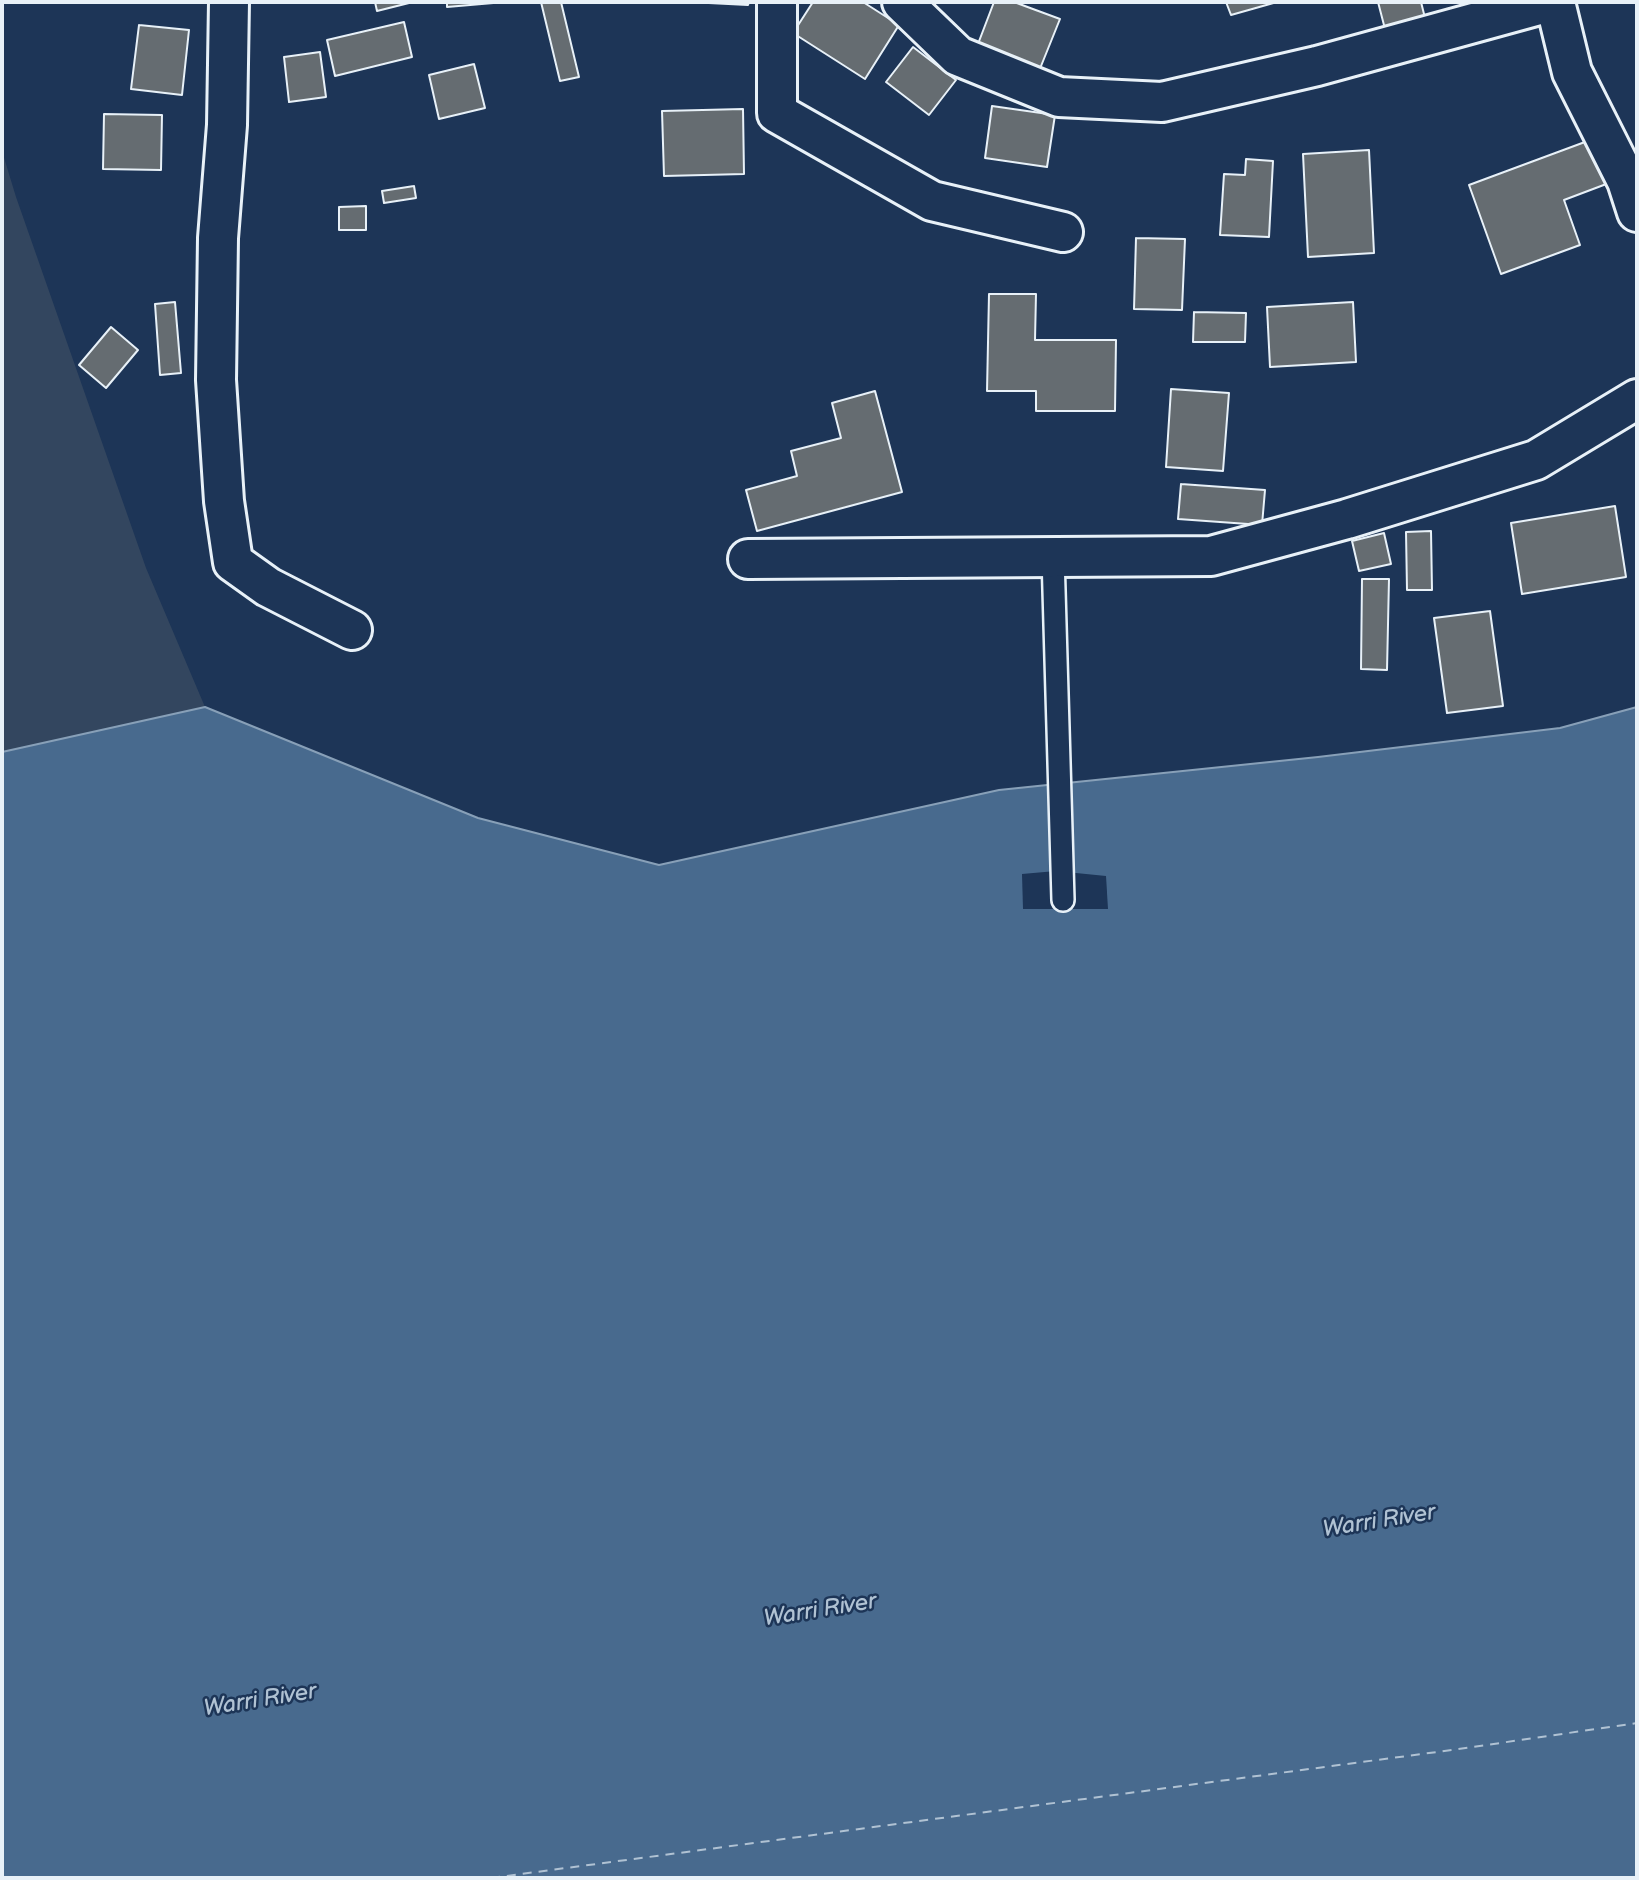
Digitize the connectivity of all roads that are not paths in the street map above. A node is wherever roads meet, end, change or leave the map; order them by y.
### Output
1 (229, 2) edge
2 (776, 2) edge
3 (902, 2) edge
4 (1552, 2) edge
5 (1627, 158) edge
6 (1637, 212) edge
7 (1063, 232) dead end
8 (1637, 399) edge
9 (1053, 556) junction
10 (748, 559) dead end
11 (352, 630) dead end
12 (1063, 900) dead end

1 - 11 street
2 - 7 street
3 - 4 street
4 - 5 street
5 - 6 street
8 - 9 street
9 - 10 street
9 - 12 lane

